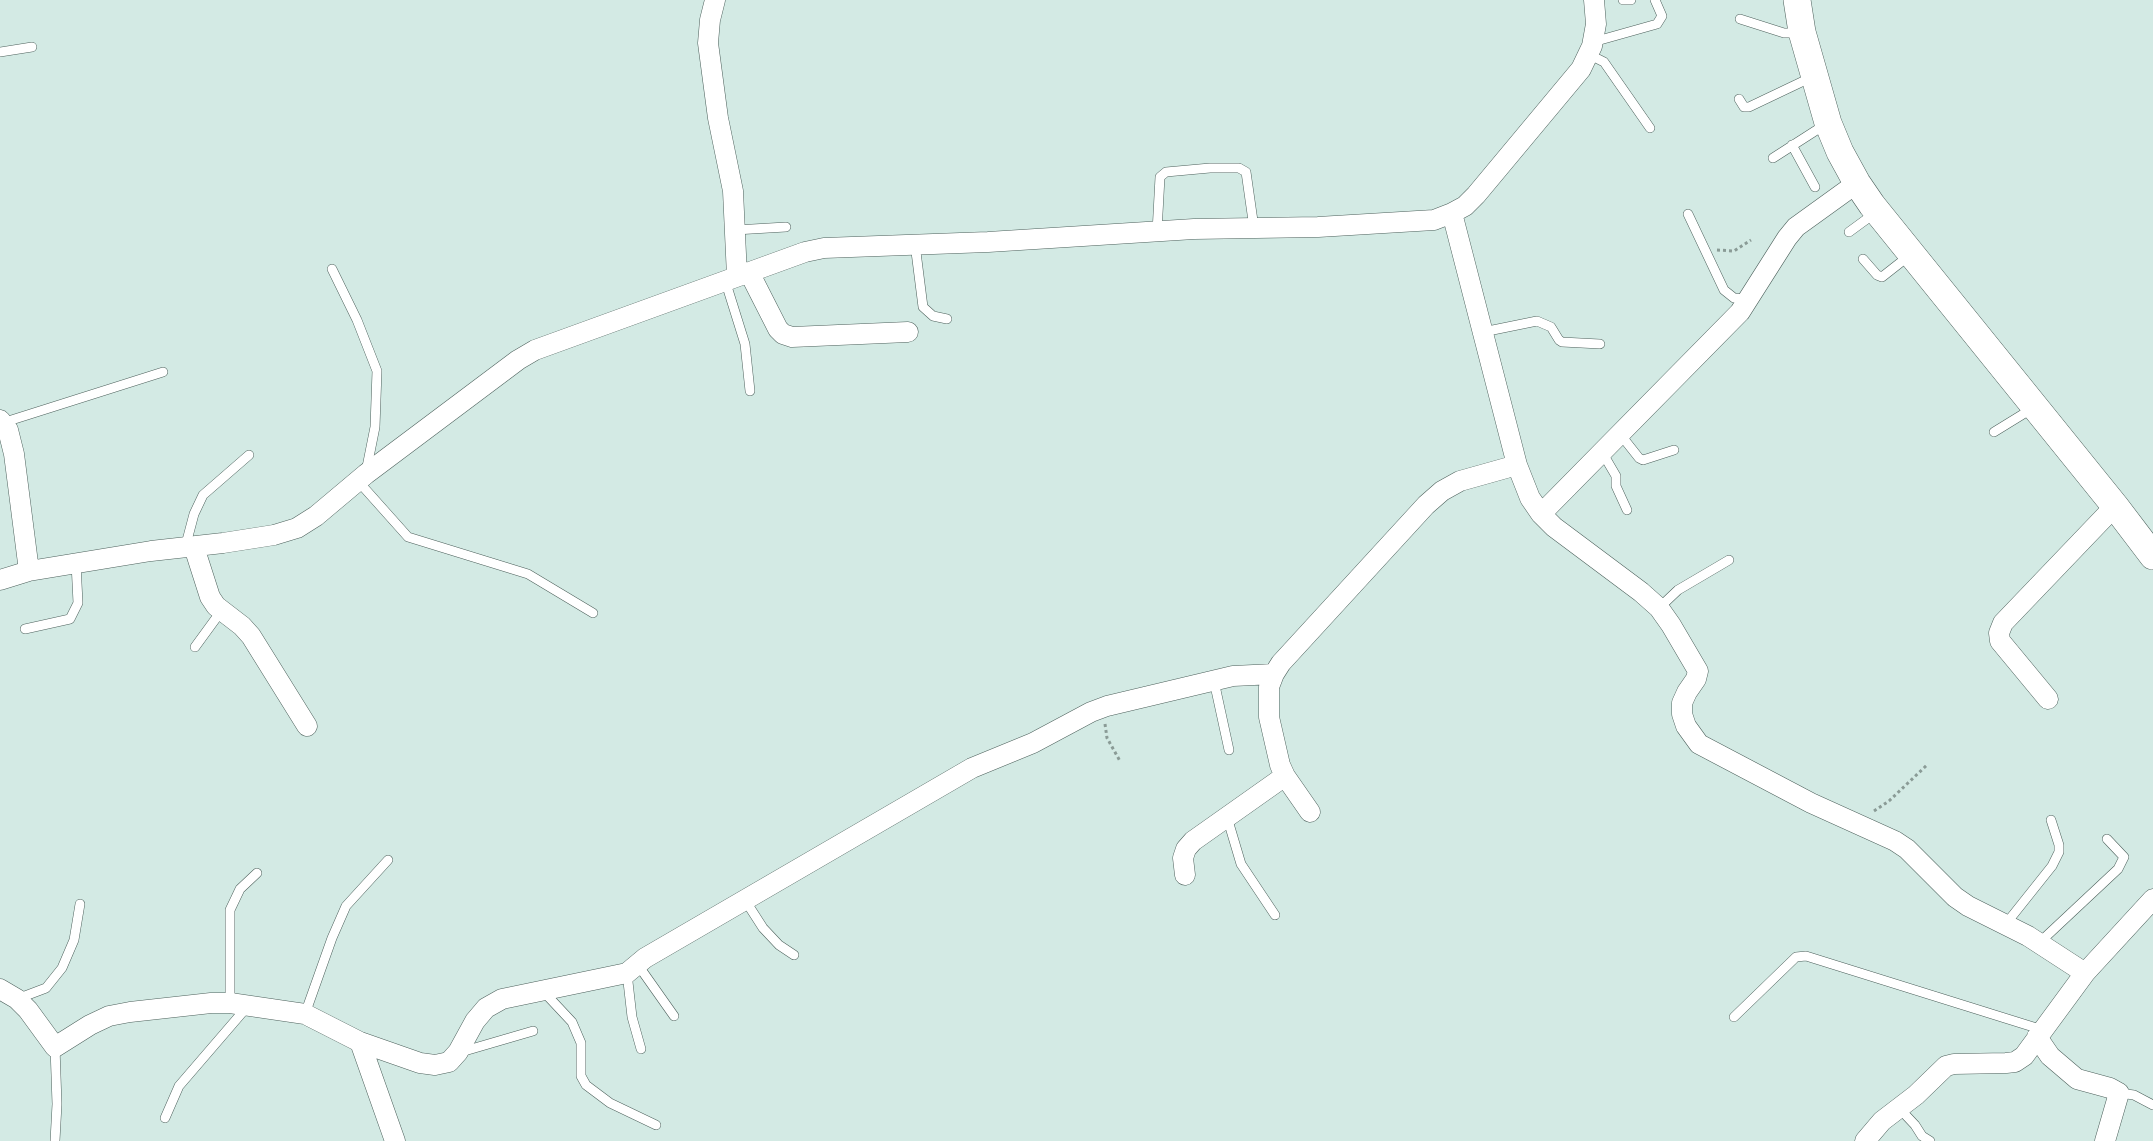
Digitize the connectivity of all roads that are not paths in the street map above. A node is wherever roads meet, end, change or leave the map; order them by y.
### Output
1 (715, 0) edge
2 (1594, 0) edge
3 (1623, 0) edge
4 (1631, 0) edge
5 (1654, 0) edge
6 (1797, 0) edge
7 (1740, 20) dead end
8 (1802, 32) junction
9 (32, 47) dead end
10 (1590, 48) junction
11 (0, 52) edge
12 (1814, 76) junction
13 (1738, 99) dead end
14 (1828, 123) junction
15 (1650, 128) dead end
16 (1792, 145) junction
17 (1773, 158) dead end
18 (1857, 183) junction
19 (1815, 187) dead end
20 (1877, 211) junction
21 (1452, 213) junction
22 (1688, 214) dead end
23 (786, 227) dead end
24 (1254, 228) junction
25 (735, 230) junction
26 (1157, 232) junction
27 (1849, 232) dead end
28 (915, 244) junction
29 (1911, 254) junction
30 (1863, 259) dead end
31 (332, 269) dead end
32 (737, 276) junction
33 (1749, 299) junction
34 (947, 318) dead end
35 (908, 332) dead end
36 (1483, 332) junction
37 (1600, 344) dead end
38 (163, 372) dead end
39 (750, 391) dead end
40 (2035, 406) junction
41 (1, 422) edge
42 (1994, 432) dead end
43 (1620, 434) junction
44 (1674, 450) dead end
45 (1602, 452) junction
46 (249, 454) dead end
47 (1517, 465) junction
48 (362, 477) junction
49 (2115, 506) junction
50 (1628, 510) dead end
51 (1541, 514) junction
52 (2147, 544) edge
53 (190, 547) junction
54 (1729, 560) dead end
55 (76, 563) junction
56 (29, 571) junction
57 (0, 580) edge
58 (1659, 608) junction
59 (222, 610) junction
60 (593, 613) dead end
61 (25, 629) dead end
62 (195, 647) dead end
63 (1274, 674) junction
64 (1214, 681) junction
65 (2048, 699) dead end
66 (307, 726) dead end
67 (1229, 750) dead end
68 (1285, 776) junction
69 (1310, 812) dead end
70 (1227, 817) junction
71 (2051, 820) dead end
72 (2107, 838) dead end
73 (388, 860) dead end
74 (257, 873) dead end
75 (1185, 875) dead end
76 (2153, 899) edge
77 (745, 900) junction
78 (81, 904) dead end
79 (1275, 915) dead end
80 (2005, 925) junction
81 (2038, 943) junction
82 (794, 955) dead end
83 (632, 969) junction
84 (2085, 973) junction
85 (542, 989) junction
86 (8, 994) edge
87 (239, 1004) junction
88 (305, 1014) junction
89 (674, 1016) dead end
90 (1734, 1017) dead end
91 (533, 1031) dead end
92 (2040, 1033) junction
93 (360, 1042) junction
94 (55, 1047) junction
95 (641, 1049) dead end
96 (458, 1052) junction
97 (2119, 1093) junction
98 (2153, 1105) edge
99 (1899, 1108) junction
100 (165, 1118) dead end
101 (656, 1125) dead end
102 (55, 1141) edge
103 (395, 1141) edge
104 (1866, 1141) edge
105 (1930, 1141) edge
106 (2105, 1141) edge

1 - 25 street
2 - 10 street
3 - 4 lane
5 - 10 lane
6 - 8 street
7 - 8 lane
8 - 12 street
9 - 11 lane
10 - 15 lane
10 - 21 street
12 - 13 lane
12 - 14 street
14 - 16 lane
14 - 18 street
16 - 17 lane
16 - 19 lane
18 - 20 street
18 - 33 street
20 - 27 lane
20 - 29 street
21 - 24 street
21 - 36 street
22 - 33 lane
23 - 25 lane
24 - 26 street
24 - 26 lane
25 - 32 street
26 - 28 street
28 - 32 street
28 - 34 lane
29 - 30 lane
29 - 40 street
31 - 48 lane
32 - 35 street
32 - 39 lane
32 - 48 street
33 - 43 street
36 - 37 lane
36 - 47 street
38 - 41 lane
40 - 42 lane
40 - 49 street
41 - 56 street
43 - 44 lane
43 - 45 street
45 - 50 lane
45 - 51 street
46 - 53 lane
47 - 51 street
47 - 63 street
48 - 53 street
48 - 60 lane
49 - 52 street
49 - 65 street
51 - 58 street
53 - 55 street
53 - 59 street
54 - 58 lane
55 - 56 street
55 - 61 lane
56 - 57 street
58 - 80 street
59 - 62 lane
59 - 66 street
63 - 64 street
63 - 68 street
64 - 67 lane
64 - 77 street
68 - 69 street
68 - 70 street
70 - 75 street
70 - 79 lane
71 - 80 lane
72 - 81 lane
73 - 88 lane
74 - 87 lane
76 - 84 street
77 - 82 lane
77 - 83 street
78 - 86 lane
80 - 81 street
81 - 84 street
83 - 85 street
83 - 89 lane
83 - 95 lane
84 - 92 street
85 - 96 street
85 - 101 lane
86 - 94 street
87 - 88 street
87 - 94 street
87 - 100 lane
88 - 93 street
90 - 92 lane
91 - 96 lane
92 - 97 street
92 - 99 street
93 - 96 street
93 - 103 street
94 - 102 lane
97 - 98 lane
97 - 106 street
99 - 104 street
99 - 105 lane

